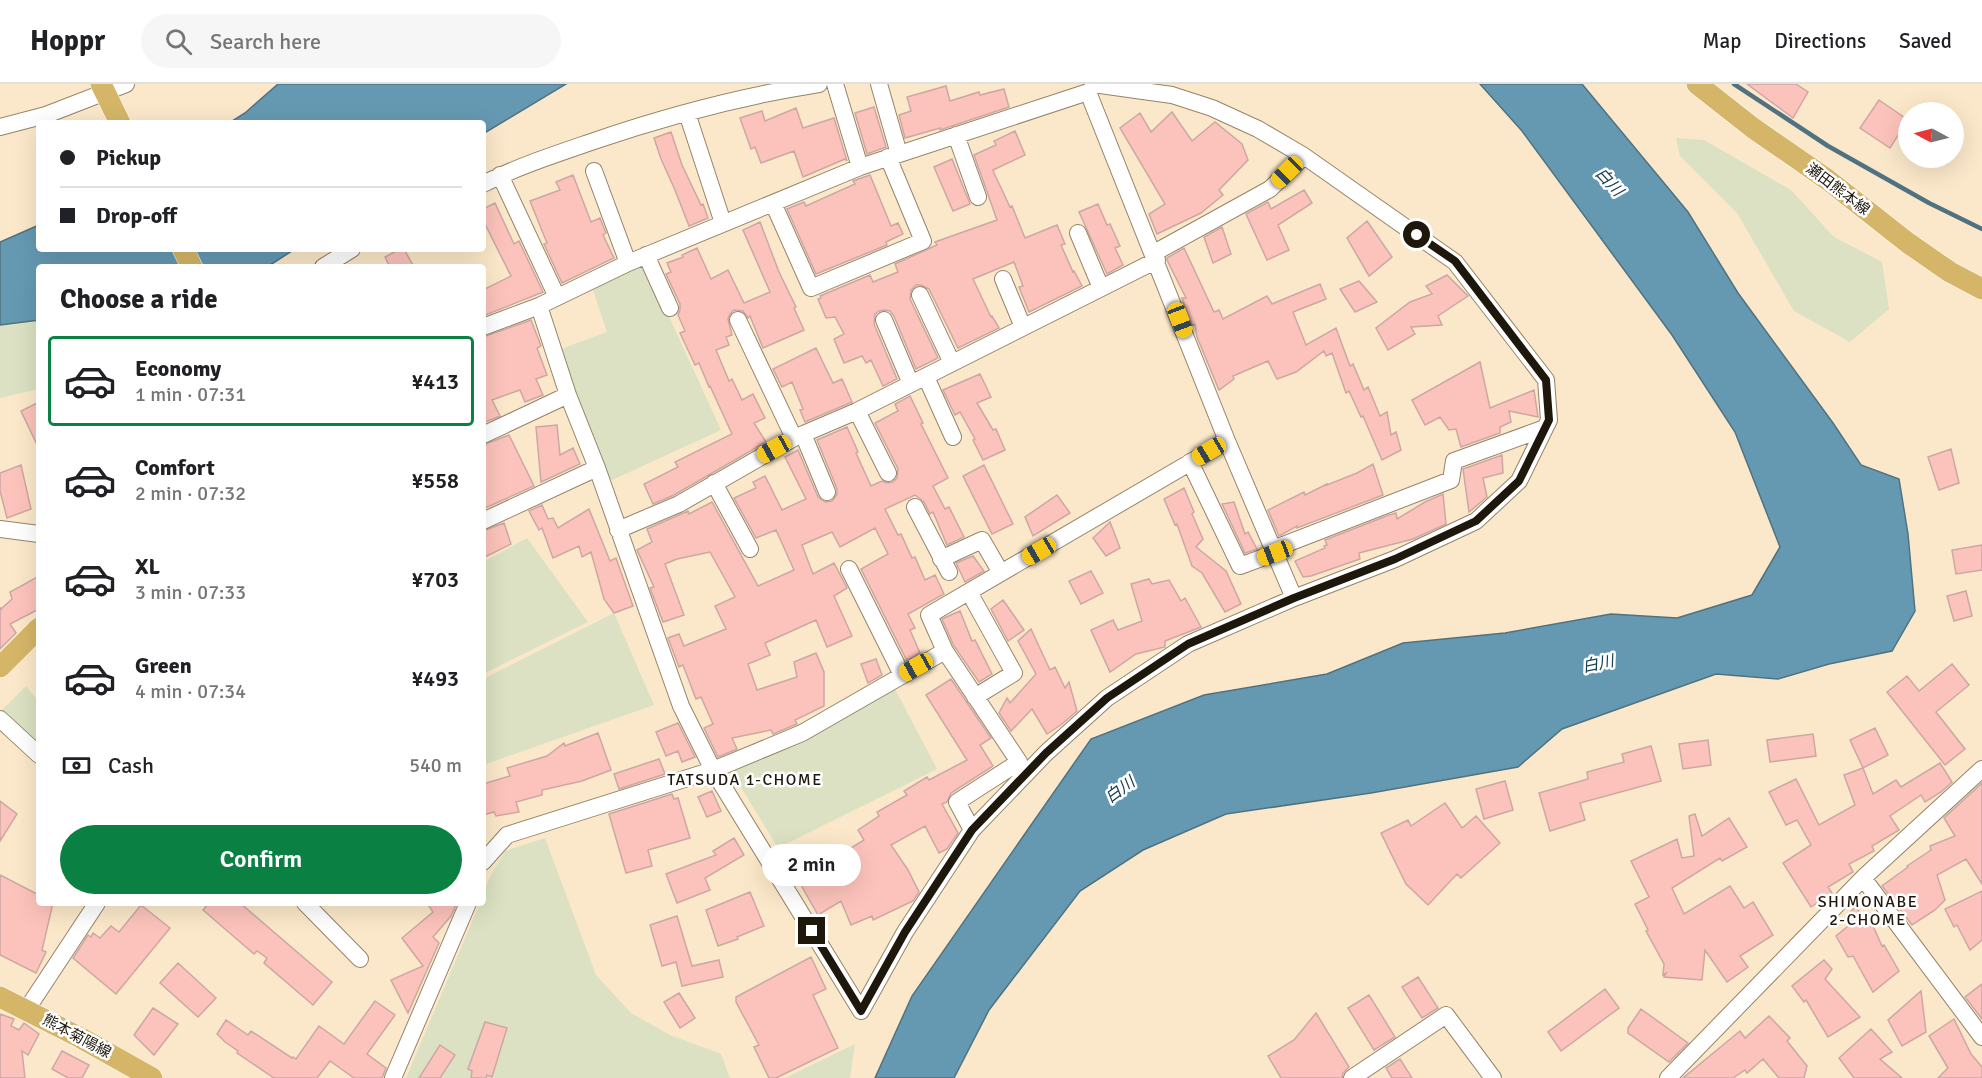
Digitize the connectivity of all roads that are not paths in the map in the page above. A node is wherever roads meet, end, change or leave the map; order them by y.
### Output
1 (126, 84) edge
2 (819, 84) edge
3 (835, 84) edge
4 (879, 84) edge
5 (1696, 84) edge
6 (1090, 87) edge
7 (103, 88) edge
8 (687, 113) junction
9 (119, 120) edge
10 (0, 127) edge
11 (956, 135) junction
12 (893, 156) junction
13 (1304, 156) junction
14 (860, 167) junction
15 (594, 171) dead end
16 (500, 175) junction
17 (486, 182) edge
18 (978, 197) dead end
19 (773, 203) junction
20 (723, 223) junction
21 (1078, 233) dead end
22 (347, 252) edge
23 (646, 255) junction
24 (1155, 256) junction
25 (628, 263) junction
26 (328, 264) edge
27 (1003, 279) dead end
28 (1101, 288) junction
29 (1982, 289) edge
30 (920, 295) dead end
31 (557, 297) junction
32 (539, 306) junction
33 (670, 308) dead end
34 (738, 320) dead end
35 (884, 320) dead end
36 (486, 326) edge
37 (1023, 327) junction
38 (952, 363) junction
39 (918, 380) junction
40 (568, 395) junction
41 (857, 411) junction
42 (1545, 428) junction
43 (486, 434) edge
44 (799, 436) junction
45 (953, 437) dead end
46 (1227, 441) junction
47 (1190, 462) junction
48 (597, 468) junction
49 (888, 473) dead end
50 (714, 483) junction
51 (828, 492) dead end
52 (915, 507) dead end
53 (486, 521) edge
54 (0, 530) edge
55 (618, 531) junction
56 (36, 534) edge
57 (750, 549) dead end
58 (1274, 551) junction
59 (849, 569) dead end
60 (1002, 573) junction
61 (969, 592) junction
62 (1294, 598) junction
63 (36, 631) edge
64 (945, 651) junction
65 (0, 667) edge
66 (902, 675) junction
67 (975, 697) junction
68 (0, 719) edge
69 (36, 752) edge
70 (1982, 769) edge
71 (713, 770) junction
72 (972, 830) junction
73 (486, 859) edge
74 (1863, 878) junction
75 (95, 906) edge
76 (308, 906) edge
77 (467, 906) edge
78 (360, 959) dead end
79 (0, 997) edge
80 (27, 1009) junction
81 (1982, 1037) edge
82 (152, 1078) edge
83 (393, 1078) edge
84 (1352, 1078) edge
85 (1493, 1078) edge
86 (1668, 1078) edge

1 - 7 street
2 - 8 street
3 - 14 street
4 - 12 street
5 - 29 main road, 瀬田熊本線
6 - 11 street
6 - 13 street
6 - 24 street
7 - 9 main road
7 - 10 street
8 - 16 street
8 - 20 street
11 - 12 street
11 - 18 street
12 - 14 street
12 - 19 street
13 - 24 street
13 - 42 street
14 - 19 street
15 - 25 street
16 - 17 street
16 - 31 street
19 - 20 street
20 - 23 street
21 - 28 street
22 - 26 street
23 - 25 street
23 - 33 street
24 - 28 street
24 - 46 street
25 - 31 street
27 - 37 street
28 - 37 street
30 - 38 street
31 - 32 street
32 - 36 street
32 - 40 street
34 - 44 street
35 - 39 street
37 - 38 street
38 - 39 street
39 - 41 street
39 - 45 street
40 - 43 street
40 - 48 street
41 - 44 street
41 - 49 street
42 - 58 street
42 - 62 street
44 - 50 street
44 - 51 street
46 - 47 street
46 - 58 street
47 - 58 street
47 - 60 street
48 - 53 street
48 - 55 street
50 - 55 street
50 - 57 street
52 - 60 street
54 - 56 street
55 - 71 street
58 - 62 street
59 - 66 street
60 - 61 street
61 - 64 street
61 - 67 street
62 - 72 street
63 - 65 main road
64 - 66 street
64 - 67 street
66 - 71 street
67 - 72 street
68 - 69 street
70 - 74 street
71 - 72 street
71 - 73 street
74 - 81 street
74 - 86 street
75 - 80 street
76 - 78 street
77 - 83 street
79 - 80 main road, 熊本菊陽線
80 - 82 main road, 熊本菊陽線
84 - 85 street

